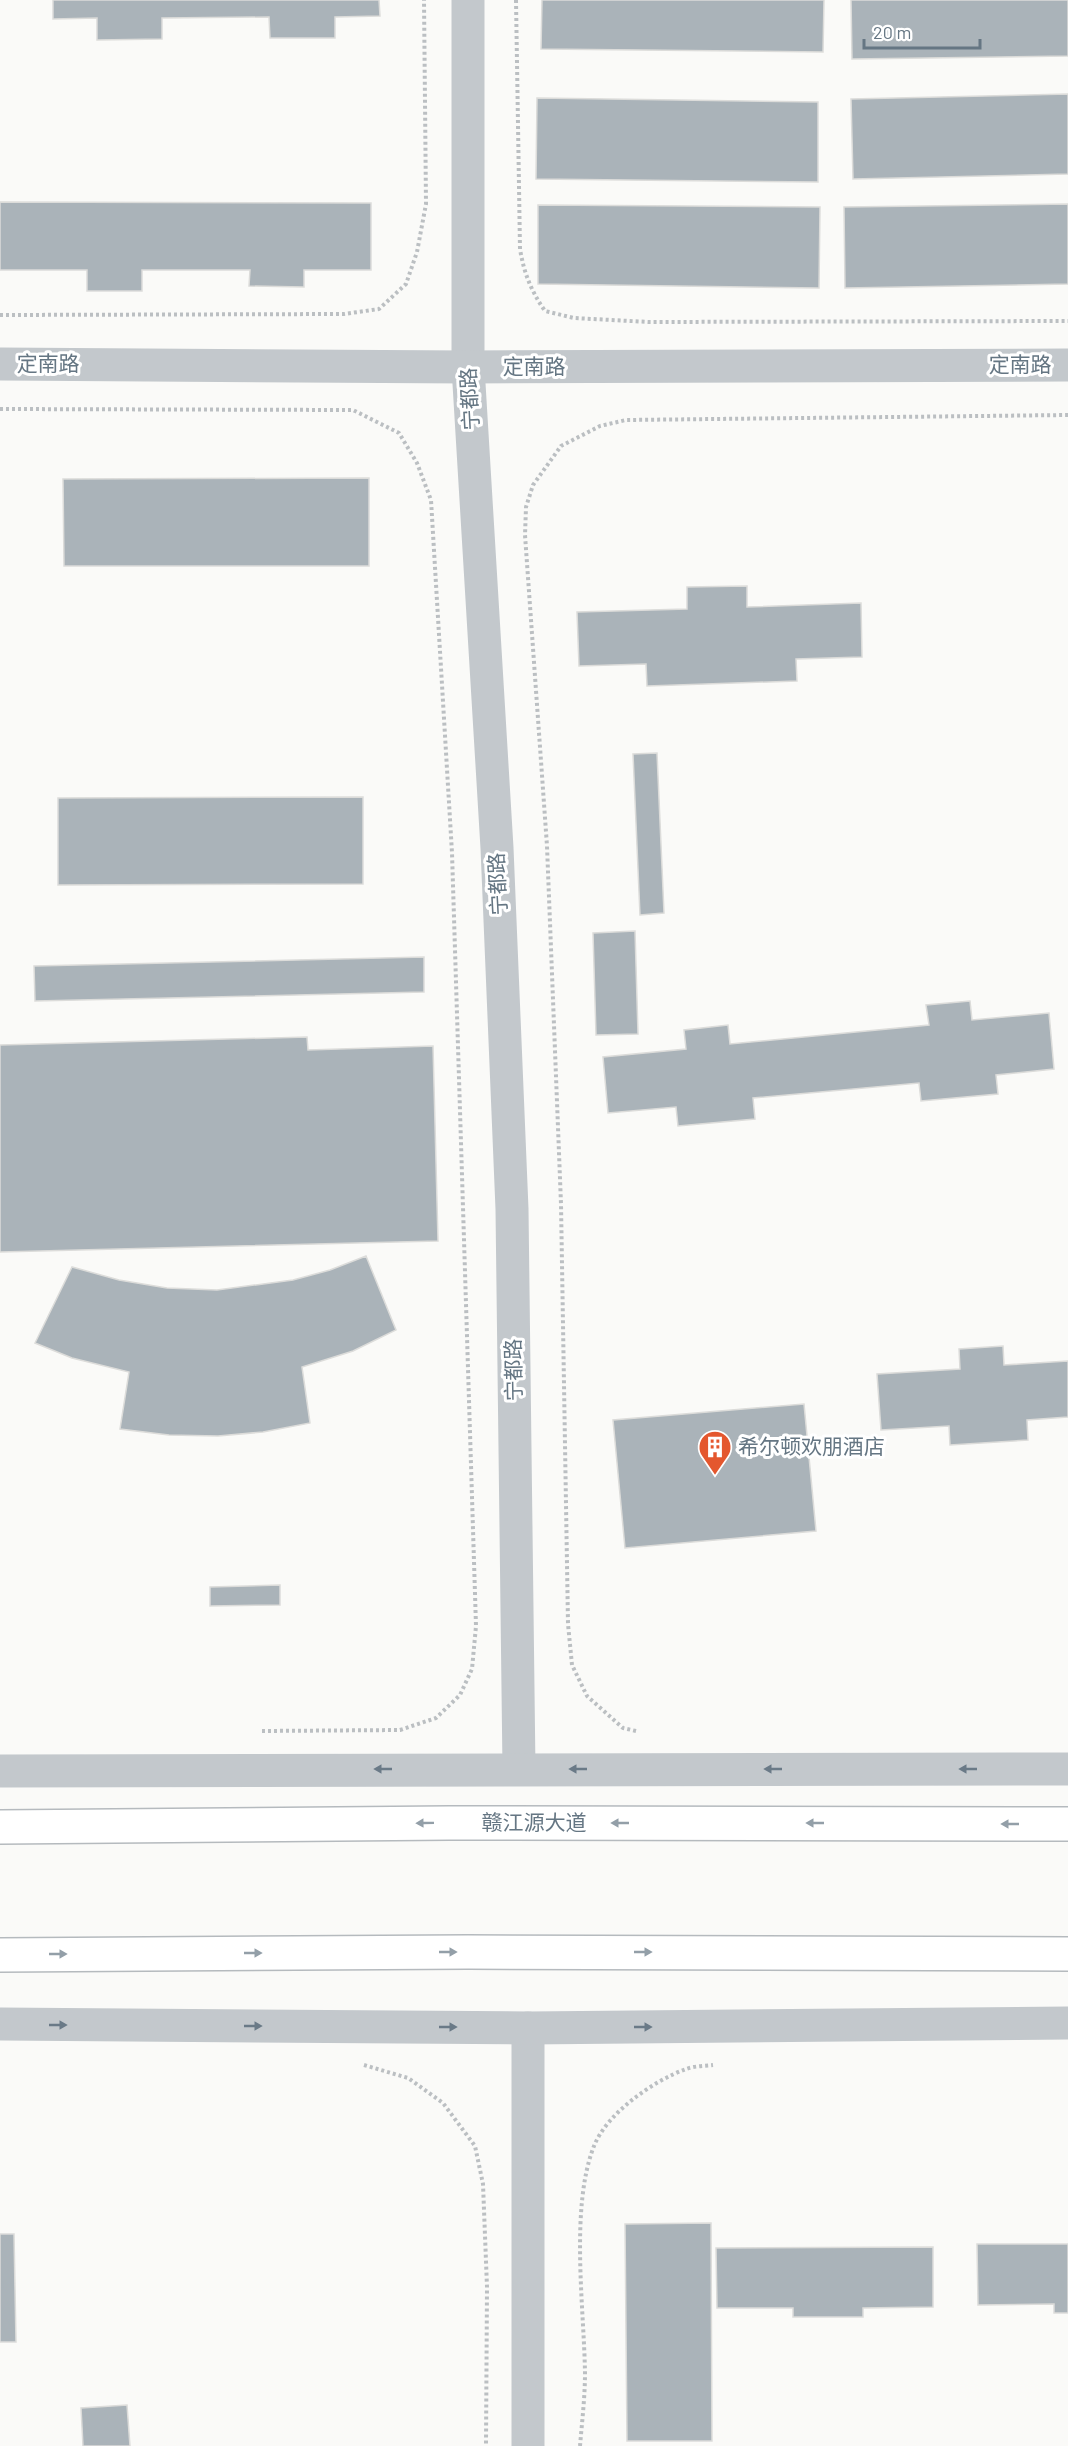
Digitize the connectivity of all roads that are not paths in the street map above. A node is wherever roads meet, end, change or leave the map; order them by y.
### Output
1 (468, 0) edge
2 (0, 364) edge
3 (1068, 365) edge
4 (468, 367) junction
5 (519, 1769) junction
6 (1068, 1769) edge
7 (0, 1771) edge
8 (1068, 1824) edge
9 (0, 1827) edge
10 (0, 1954) edge
11 (1068, 1954) edge
12 (1068, 2023) edge
13 (0, 2024) edge
14 (528, 2028) junction
15 (528, 2446) edge

1 - 4 street, 宁都路
2 - 4 street, 定南路
3 - 4 street, 定南路
4 - 5 street, 宁都路
6 -> 5 street
5 -> 7 street
8 -> 9 main road, 赣江源大道
10 -> 11 main road
14 -> 12 street
13 -> 14 street
14 - 15 street

